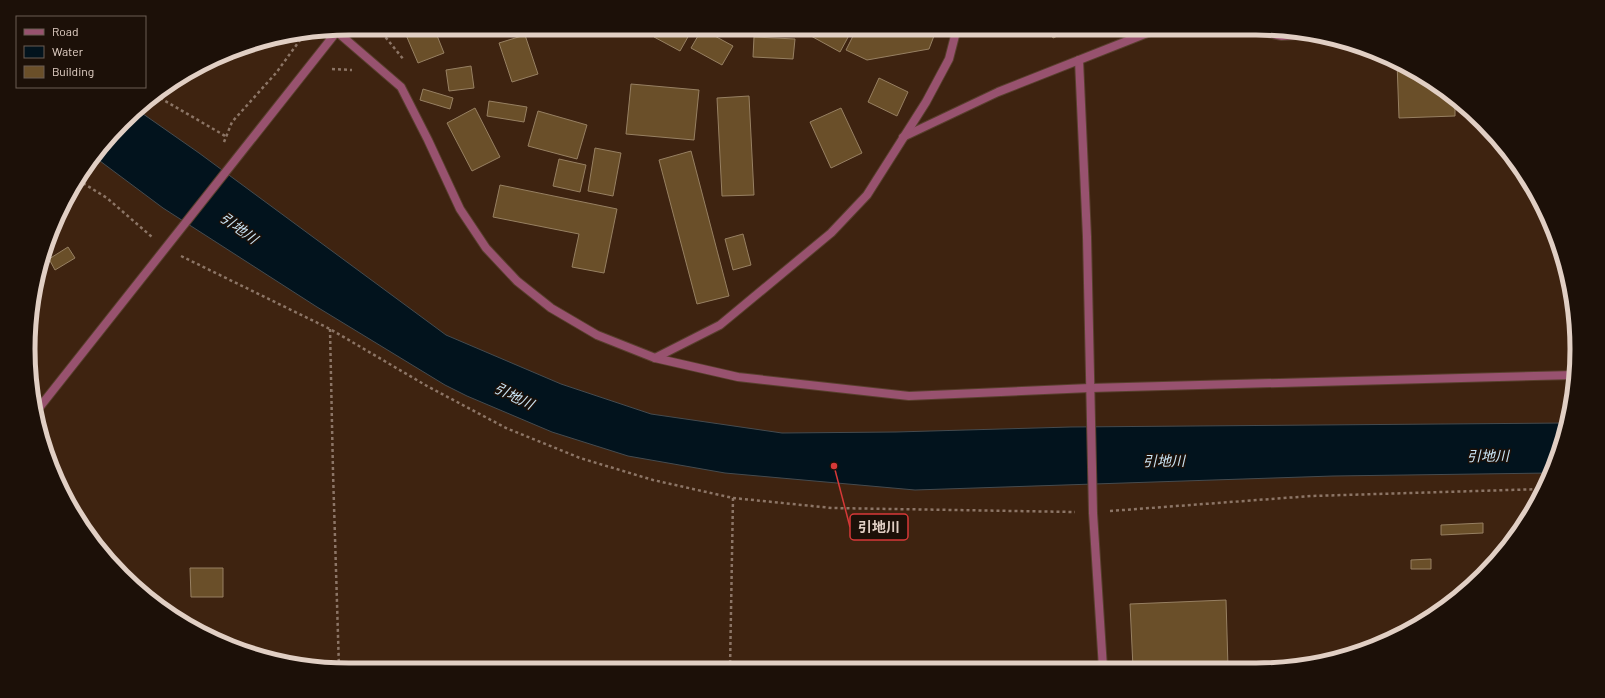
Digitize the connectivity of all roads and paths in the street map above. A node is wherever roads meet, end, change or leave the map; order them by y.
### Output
1 (342, 35) edge
2 (384, 35) edge
3 (955, 35) edge
4 (1142, 35) edge
5 (333, 36) edge
6 (301, 39) edge
7 (404, 60) dead end
8 (1079, 60) junction
9 (354, 70) dead end
10 (327, 75) dead end
11 (160, 98) edge
12 (226, 137) junction
13 (903, 137) junction
14 (224, 143) dead end
15 (244, 148) junction
16 (83, 183) edge
17 (165, 248) junction
18 (330, 329) junction
19 (655, 358) junction
20 (1568, 375) edge
21 (1090, 388) junction
22 (40, 406) edge
23 (1537, 489) edge
24 (732, 498) junction
25 (1093, 513) junction
26 (339, 663) edge
27 (730, 663) edge
28 (1103, 663) edge

1 - 19 street
2 - 7 path
3 - 13 street
4 - 8 street
5 - 15 street
6 - 12 path
8 - 13 street
8 - 21 street
9 - 10 path
11 - 12 path
12 - 14 path
12 - 15 path
13 - 19 street
15 - 17 street
16 - 17 path
17 - 18 path
17 - 22 street
18 - 24 path
18 - 26 path
19 - 21 street
20 - 21 street
21 - 25 street
23 - 25 path
24 - 25 path
24 - 27 path
25 - 28 street

